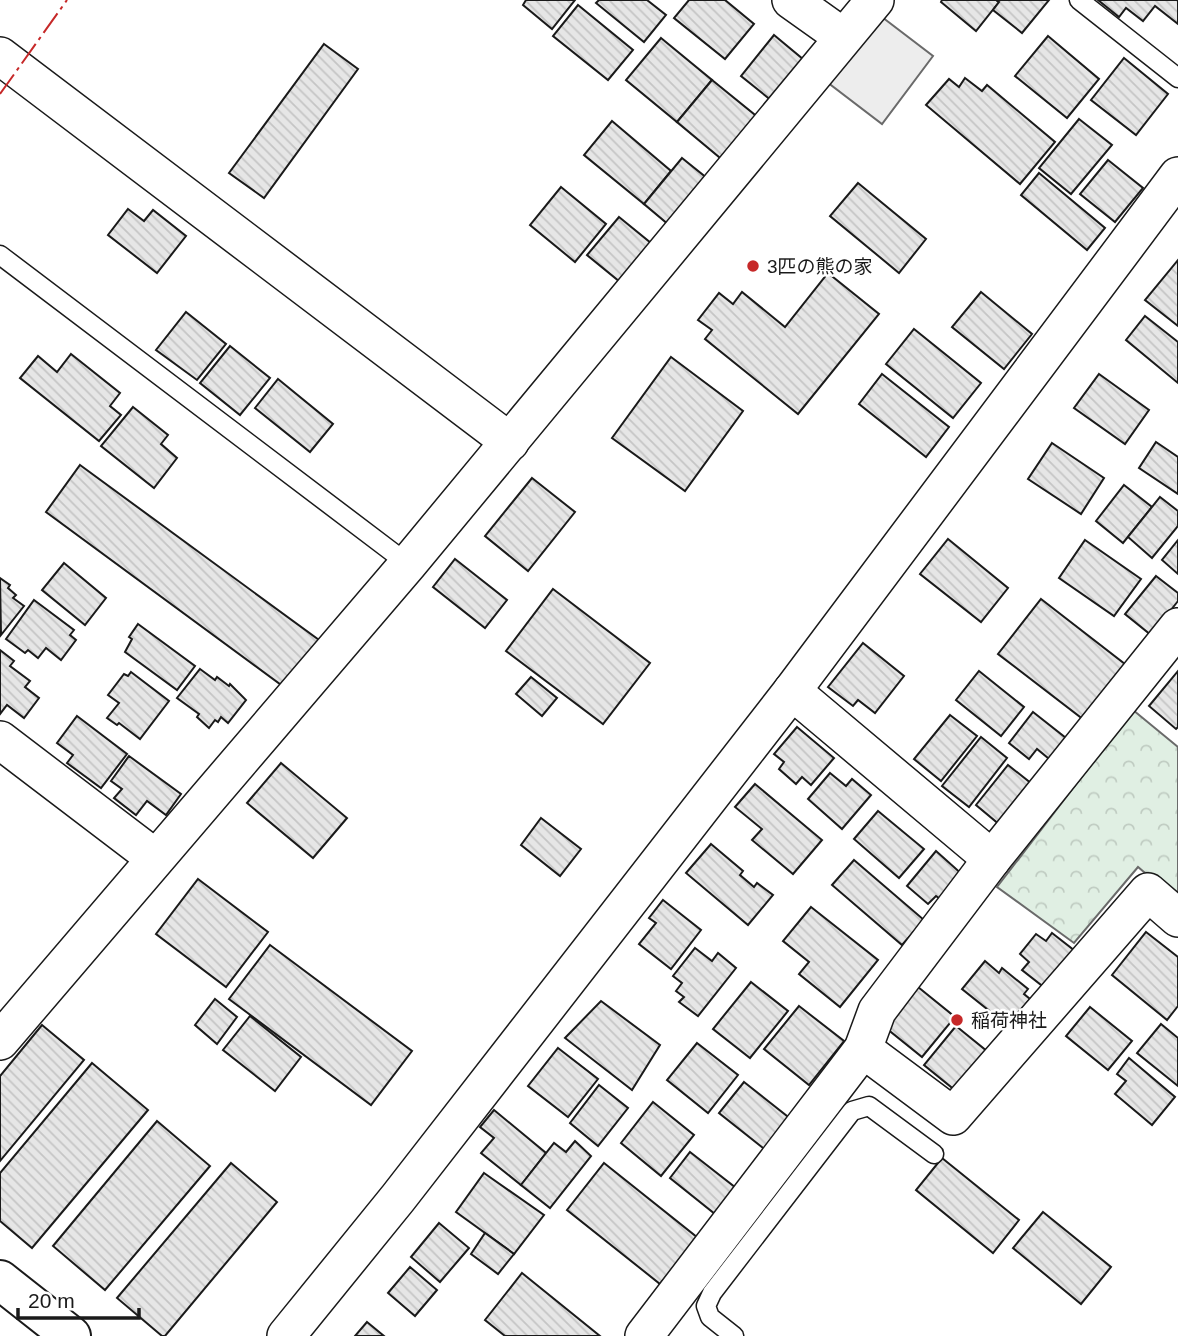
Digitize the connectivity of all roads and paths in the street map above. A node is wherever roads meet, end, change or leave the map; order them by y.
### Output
1 (791, 0) edge
2 (876, 0) edge
3 (1079, 0) edge
4 (843, 37) junction
5 (0, 56) edge
6 (1178, 78) edge
7 (1172, 199) edge
8 (0, 255) edge
9 (510, 442) junction
10 (408, 564) junction
11 (1178, 627) edge
12 (792, 691) junction
13 (0, 740) edge
14 (155, 858) junction
15 (992, 859) junction
16 (1178, 918) edge
17 (0, 1041) edge
18 (863, 1049) junction
19 (934, 1154) dead end
20 (0, 1280) edge
21 (731, 1335) edge
22 (71, 1336) edge
23 (286, 1336) edge
24 (644, 1336) edge

1 - 4 street
2 - 4 street
3 - 6 lane
4 - 9 street
5 - 9 street
7 - 12 street
8 - 10 lane
9 - 10 street
10 - 14 street
11 - 15 street
12 - 15 street
12 - 23 street
13 - 14 street
14 - 17 street
15 - 18 street
16 - 18 street
18 - 24 street
19 - 21 lane
20 - 22 street

